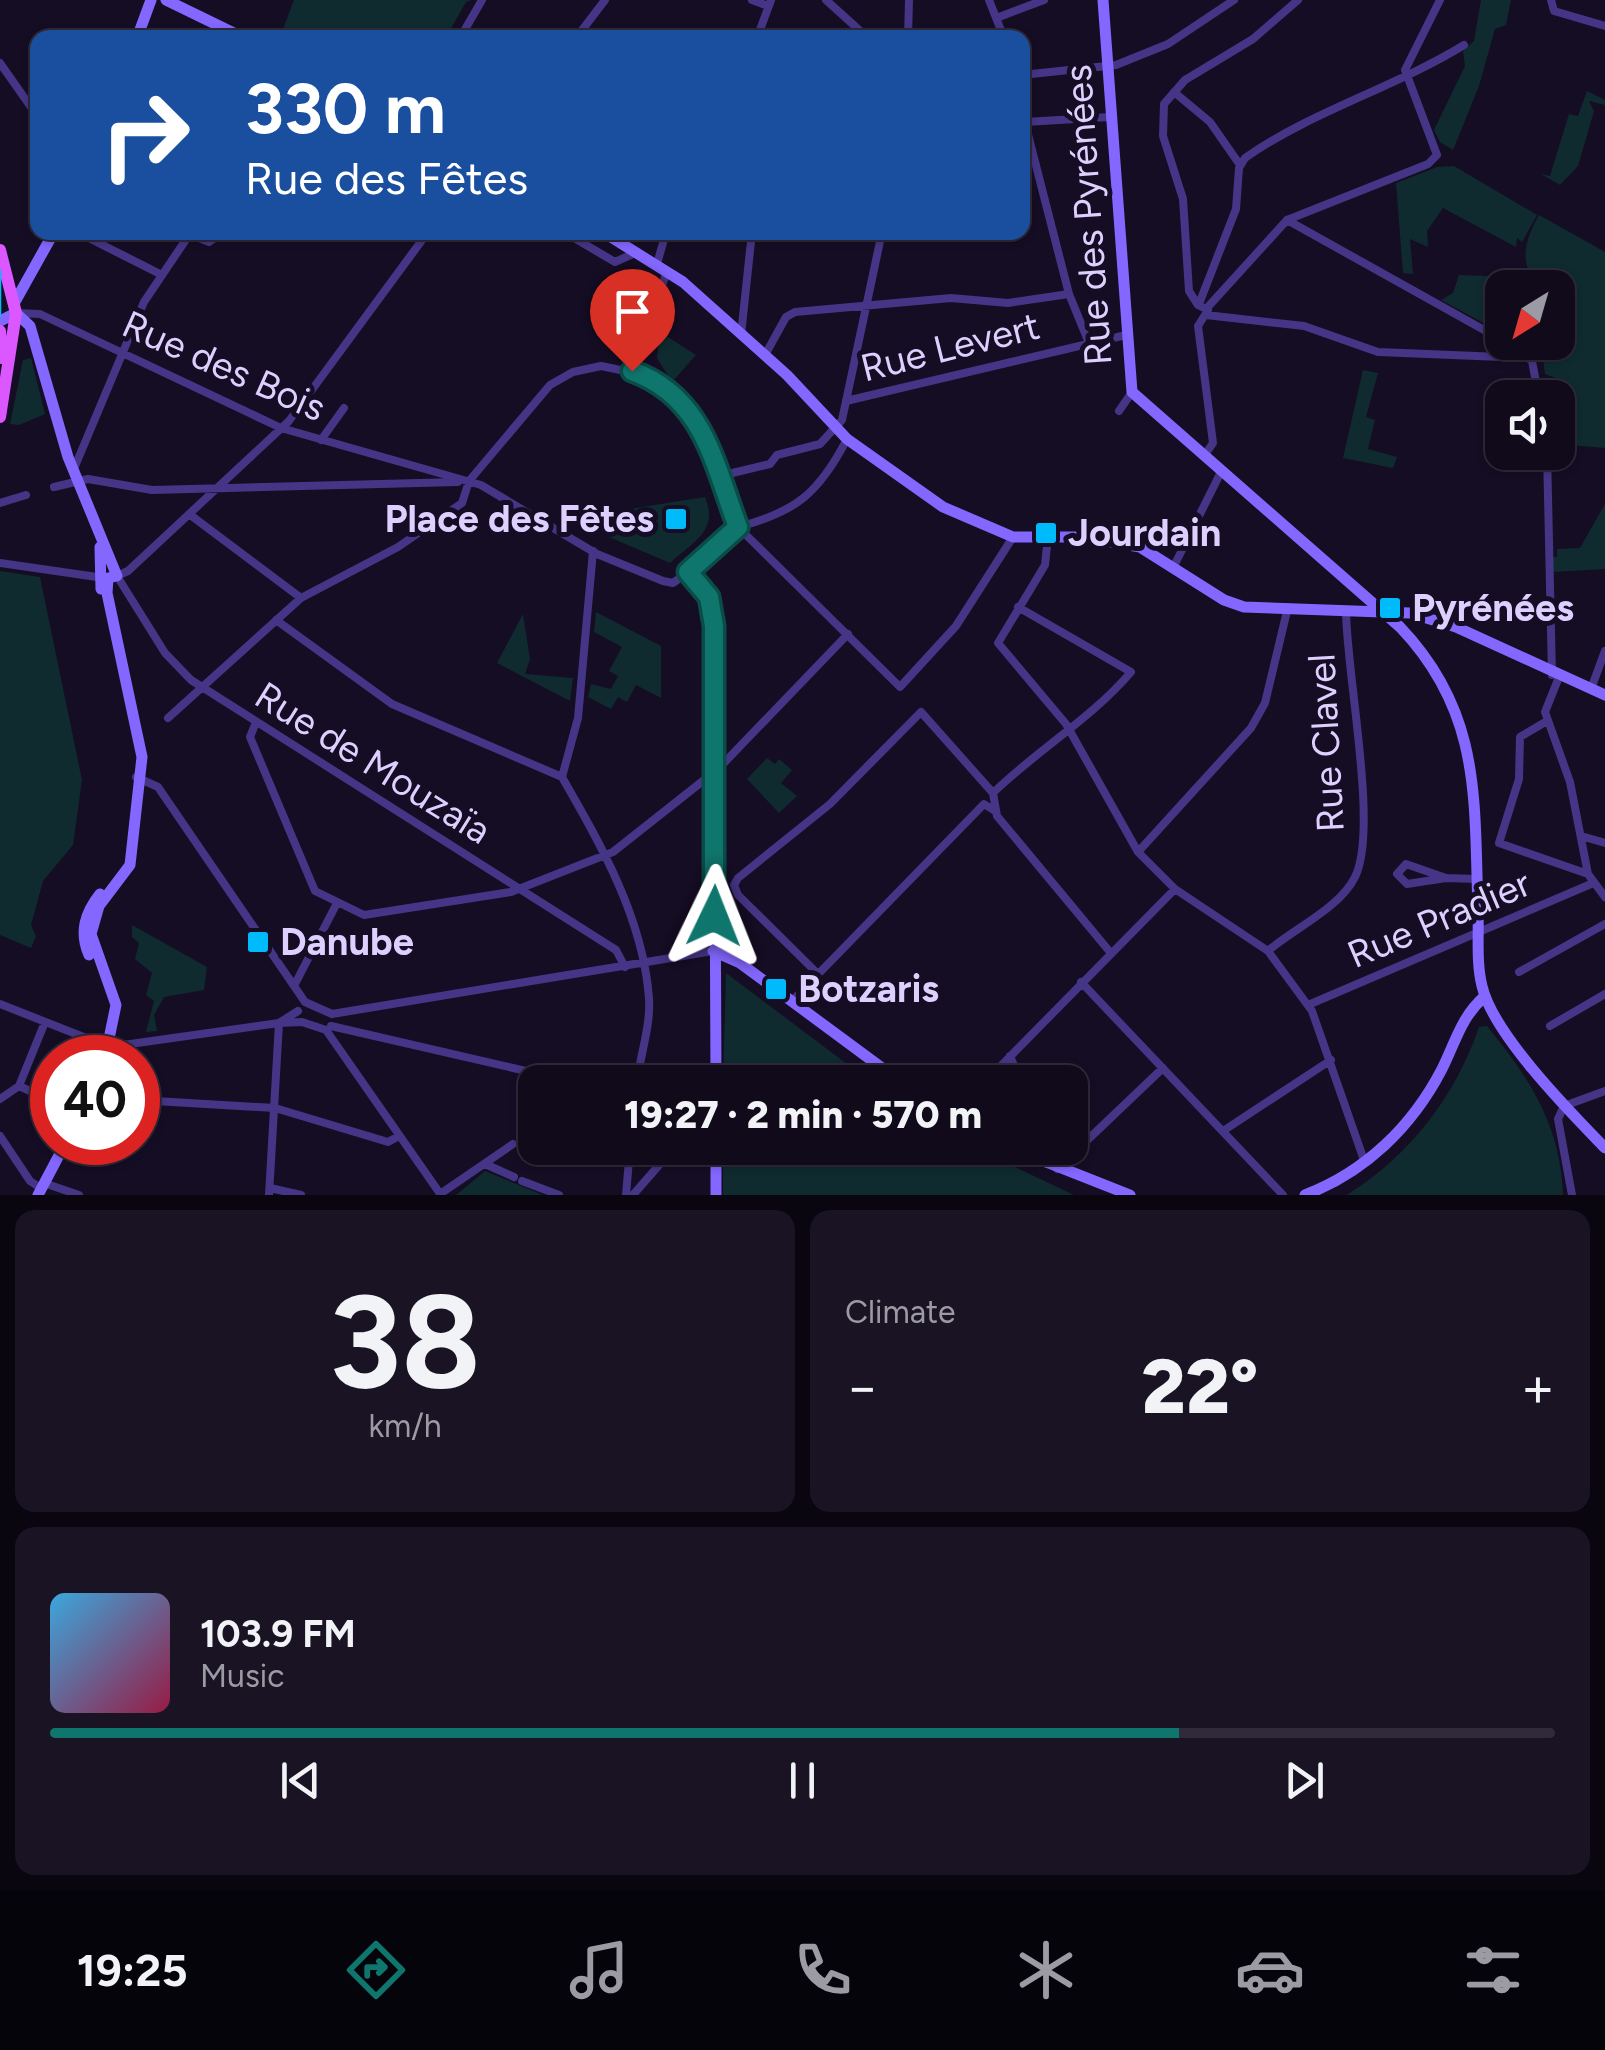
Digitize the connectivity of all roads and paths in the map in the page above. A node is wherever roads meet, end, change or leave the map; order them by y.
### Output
1 (151, 0) edge
2 (166, 0) edge
3 (482, 0) edge
4 (606, 0) edge
5 (752, 0) edge
6 (826, 0) edge
7 (909, 0) edge
8 (989, 0) edge
9 (1044, 0) edge
10 (1103, 0) edge
11 (1234, 0) edge
12 (1298, 0) edge
13 (1440, 0) edge
14 (770, 3) edge
15 (1551, 4) edge
16 (998, 16) junction
17 (1605, 26) edge
18 (140, 30) edge
19 (228, 30) edge
20 (465, 30) edge
21 (582, 30) edge
22 (761, 30) edge
23 (859, 30) edge
24 (908, 30) edge
25 (1002, 30) edge
26 (1464, 45) dead end
27 (0, 63) edge
28 (1107, 68) junction
29 (1030, 74) edge
30 (4, 78) edge
31 (1405, 80) junction
32 (1174, 92) junction
33 (30, 108) edge
34 (1110, 116) junction
35 (1030, 122) edge
36 (1030, 141) edge
37 (1240, 165) junction
38 (1287, 220) junction
39 (50, 240) edge
40 (92, 240) edge
41 (183, 240) edge
42 (422, 240) edge
43 (578, 240) edge
44 (617, 240) edge
45 (665, 240) edge
46 (751, 240) edge
47 (880, 240) edge
48 (0, 250) edge
49 (637, 252) junction
50 (662, 267) junction
51 (162, 275) junction
52 (6, 281) edge
53 (1070, 294) junction
54 (868, 304) junction
55 (16, 306) junction
56 (1203, 310) junction
57 (0, 321) edge
58 (1485, 329) edge
59 (0, 331) edge
60 (741, 334) junction
61 (1126, 335) junction
62 (1088, 342) junction
63 (124, 352) junction
64 (765, 355) junction
65 (1485, 355) edge
66 (632, 371) junction
67 (0, 373) edge
68 (1132, 392) junction
69 (846, 400) junction
70 (344, 408) dead end
71 (1119, 411) dead end
72 (0, 417) edge
73 (281, 428) junction
74 (836, 428) junction
75 (847, 439) junction
76 (321, 440) junction
77 (1204, 457) junction
78 (393, 462) junction
79 (1547, 470) edge
80 (1220, 472) junction
81 (75, 476) junction
82 (720, 476) junction
83 (468, 481) junction
84 (393, 483) junction
85 (54, 487) dead end
86 (217, 488) junction
87 (26, 495) dead end
88 (0, 503) edge
89 (189, 514) junction
90 (738, 527) junction
91 (1048, 536) junction
92 (1013, 537) junction
93 (592, 551) junction
94 (0, 563) edge
95 (1173, 568) junction
96 (688, 572) junction
97 (108, 577) junction
98 (301, 598) junction
99 (1018, 607) junction
100 (1346, 610) junction
101 (1287, 612) junction
102 (1382, 612) junction
103 (276, 620) junction
104 (848, 634) junction
105 (1605, 651) edge
106 (1556, 676) junction
107 (202, 688) junction
108 (1591, 690) junction
109 (1605, 695) edge
110 (168, 718) dead end
111 (1547, 721) junction
112 (256, 722) junction
113 (1068, 730) junction
114 (562, 777) junction
115 (138, 778) junction
116 (993, 794) junction
117 (995, 811) junction
118 (1581, 836) junction
119 (1605, 843) edge
120 (1138, 852) junction
121 (606, 855) junction
122 (1446, 878) junction
123 (1477, 879) junction
124 (1589, 879) junction
125 (519, 888) junction
126 (1175, 888) junction
127 (1605, 896) edge
128 (337, 903) junction
129 (1605, 924) edge
130 (1479, 932) junction
131 (713, 951) junction
132 (1268, 951) junction
133 (1110, 952) junction
134 (641, 961) junction
135 (625, 962) junction
136 (817, 972) junction
137 (1519, 972) dead end
138 (1080, 982) junction
139 (295, 984) junction
140 (1605, 994) edge
141 (1485, 996) junction
142 (1569, 998) dead end
143 (306, 1002) junction
144 (791, 1002) junction
145 (0, 1004) edge
146 (1308, 1005) junction
147 (298, 1011) junction
148 (1576, 1012) junction
149 (332, 1014) junction
150 (45, 1022) junction
151 (302, 1022) junction
152 (280, 1023) junction
153 (1550, 1026) dead end
154 (328, 1028) junction
155 (71, 1035) edge
156 (106, 1035) edge
157 (160, 1043) edge
158 (1010, 1056) junction
159 (1331, 1060) junction
160 (639, 1065) edge
161 (716, 1065) edge
162 (877, 1065) edge
163 (1001, 1065) edge
164 (1014, 1065) edge
165 (1163, 1068) junction
166 (518, 1070) edge
167 (20, 1086) junction
168 (30, 1091) edge
169 (1605, 1091) edge
170 (0, 1099) edge
171 (160, 1101) edge
172 (1564, 1106) junction
173 (274, 1108) junction
174 (1223, 1131) junction
175 (0, 1136) edge
176 (399, 1136) junction
177 (513, 1144) dead end
178 (1605, 1148) edge
179 (1365, 1163) junction
180 (484, 1164) junction
181 (50, 1165) edge
182 (54, 1165) edge
183 (630, 1165) edge
184 (658, 1165) edge
185 (716, 1165) edge
186 (1052, 1166) joint
187 (41, 1189) edge
188 (270, 1191) edge
189 (79, 1195) edge
190 (301, 1195) edge
191 (440, 1195) edge
192 (558, 1195) edge
193 (630, 1195) edge
194 (716, 1195) edge
195 (1130, 1195) edge
196 (1283, 1195) edge
197 (1305, 1195) edge
198 (1572, 1195) edge

1 - 18 street
2 - 19 street
3 - 20 street
4 - 21 street
5 - 14 street
6 - 23 street
7 - 24 street
8 - 16 street
9 - 16 street
10 - 28 street, Rue des Pyrénées
11 - 28 street
12 - 32 street
13 - 31 street
14 - 22 street
15 - 17 street
16 - 25 street
26 - 31 street
27 - 30 street
28 - 29 street
28 - 34 street, Rue des Pyrénées
30 - 33 street
31 - 37 street
31 - 38 street
32 - 37 street
32 - 56 street
34 - 35 street
34 - 61 street, Rue des Pyrénées
36 - 53 street
37 - 56 street
38 - 56 street
38 - 58 street
39 - 55 street
40 - 51 street
41 - 51 street
42 - 73 street
43 - 49 street
44 - 49 street
45 - 50 street
46 - 60 street
47 - 54 street
48 - 52 main road
49 - 50 street
50 - 60 street
50 - 66 street
51 - 63 street
52 - 55 main road
53 - 54 street
53 - 62 street
54 - 64 street
54 - 69 street
55 - 57 street
55 - 63 street, Rue des Bois
55 - 72 main road
55 - 81 street
56 - 65 street
56 - 77 street
59 - 67 main road
60 - 64 street
61 - 62 street, Rue Levert
61 - 68 street, Rue des Pyrénées
62 - 69 street, Rue Levert
63 - 73 street, Rue des Bois
63 - 81 street
64 - 74 street
66 - 82 street
66 - 83 street
68 - 71 street
68 - 77 street, Rue des Pyrénées
69 - 74 street
70 - 76 street
73 - 76 street, Rue des Bois
73 - 86 street
74 - 75 street
74 - 82 street
75 - 90 street
75 - 92 street
76 - 78 street, Rue des Bois
77 - 80 street, Rue des Pyrénées
78 - 83 street, Rue des Bois
78 - 84 street
79 - 106 street
80 - 95 street
80 - 102 street, Rue des Pyrénées
81 - 85 street
81 - 86 street
81 - 97 street
82 - 90 street
83 - 84 street
83 - 93 street, Rue des Bois
83 - 98 street
84 - 86 street
86 - 89 street
87 - 88 street
89 - 97 street
89 - 98 street
90 - 96 street
90 - 104 street
91 - 92 street
91 - 95 street
91 - 99 street
92 - 104 street
93 - 96 street
93 - 114 street
94 - 97 street
95 - 101 street
96 - 131 street
97 - 107 street, Rue de Mouzaïa
97 - 115 street
98 - 103 street
99 - 113 street
99 - 113 street
100 - 101 street
100 - 102 street
100 - 132 street, Rue Clavel
101 - 120 street
102 - 106 street
102 - 123 street, Rue des Pyrénées
103 - 107 street
103 - 114 street
104 - 121 street, bridge
105 - 108 street
106 - 108 street
106 - 111 street
107 - 110 street
107 - 112 street, Rue de Mouzaïa
108 - 109 street
111 - 118 street
111 - 124 street
112 - 125 street, Rue de Mouzaïa
112 - 128 street
113 - 116 street
113 - 120 street
114 - 121 street
115 - 139 street
115 - 156 street
116 - 117 street
116 - 136 street
117 - 133 street
117 - 136 street
118 - 119 street
118 - 124 street
120 - 126 street
121 - 125 street
121 - 134 street
122 - 122 street
122 - 123 street
123 - 130 street, Rue des Pyrénées
124 - 127 street
124 - 130 street, Rue Pradier
125 - 128 street
125 - 135 street, Rue de Mouzaïa
126 - 132 street
126 - 133 street
128 - 139 street
129 - 137 street
130 - 141 street, Rue des Pyrénées
130 - 146 street, Rue Pradier
131 - 134 street
131 - 144 street
131 - 161 street
132 - 146 street
133 - 138 street
134 - 135 street
134 - 160 street
135 - 149 street
136 - 144 street
138 - 158 street
138 - 165 street
139 - 143 street
140 - 148 street
141 - 172 street
141 - 179 street
142 - 148 street
143 - 147 street
143 - 149 street
144 - 162 street
145 - 150 street
146 - 159 street
147 - 151 street
147 - 152 street
148 - 153 street
149 - 154 street
150 - 155 street
150 - 167 street
151 - 152 street
151 - 154 street
152 - 157 street
152 - 173 street
154 - 166 street
154 - 176 street
158 - 163 street
158 - 164 street
159 - 174 street
159 - 179 street
165 - 174 street
165 - 186 street
167 - 168 street
167 - 170 street
169 - 172 street
171 - 173 street
172 - 178 street
172 - 198 street
173 - 176 street
173 - 188 street
174 - 196 street
175 - 187 street
176 - 191 street
177 - 180 street
179 - 197 street
180 - 191 street
180 - 192 street
181 - 187 street
182 - 187 street
183 - 193 street
184 - 193 street
185 - 194 street
186 - 195 street
187 - 189 street
188 - 190 street

